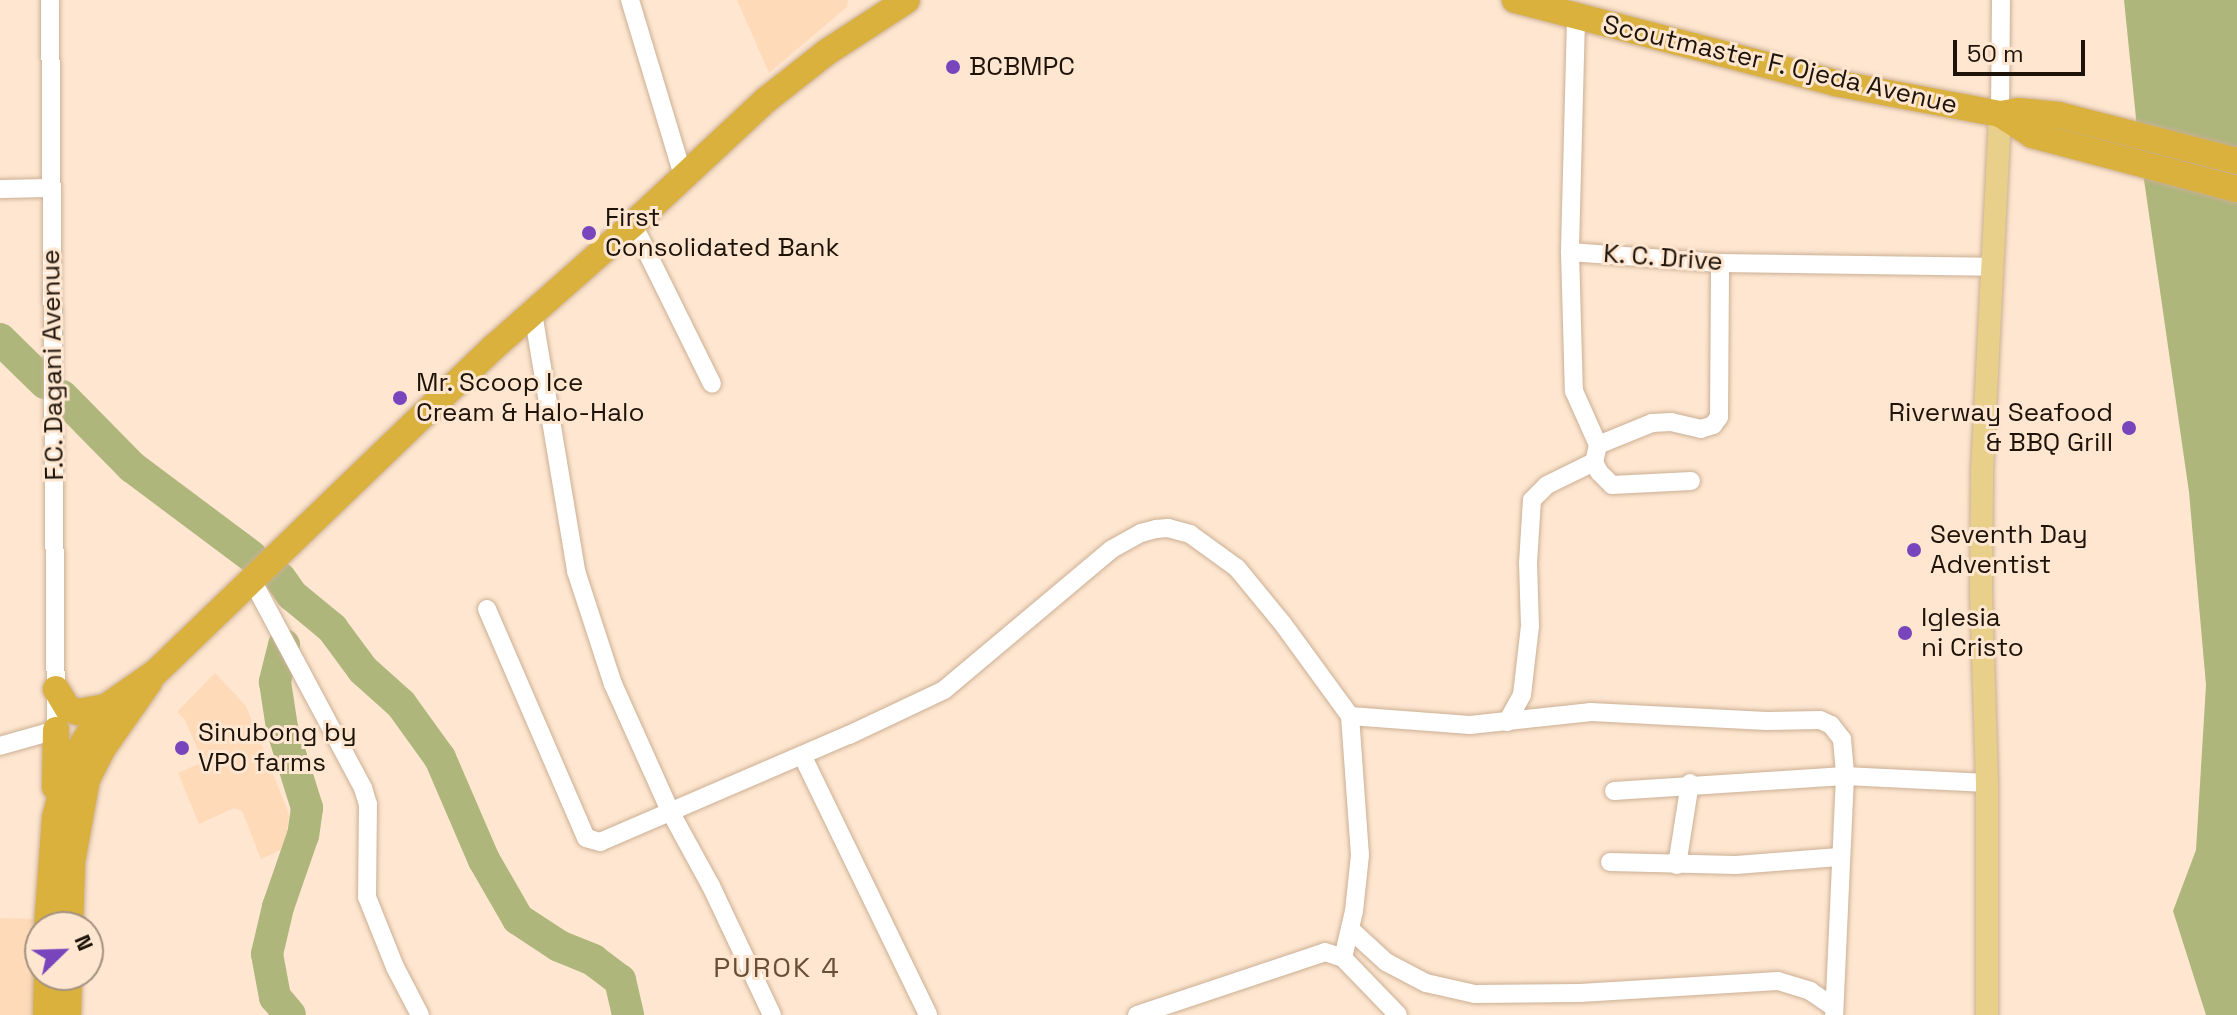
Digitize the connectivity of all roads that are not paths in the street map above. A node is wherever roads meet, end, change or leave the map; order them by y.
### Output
1 (50, 0) edge
2 (630, 0) edge
3 (907, 0) edge
4 (2001, 0) edge
5 (1521, 1) edge
6 (878, 8) edge
7 (1576, 19) junction
8 (2000, 114) junction
9 (2237, 161) edge
10 (683, 176) junction
11 (50, 188) junction
12 (0, 189) edge
13 (2237, 189) edge
14 (633, 224) junction
15 (1570, 252) junction
16 (1720, 263) junction
17 (1990, 267) junction
18 (533, 313) junction
19 (712, 384) dead end
20 (1596, 454) junction
21 (1691, 481) dead end
22 (252, 580) junction
23 (487, 609) dead end
24 (155, 673) junction
25 (56, 689) junction
26 (106, 707) junction
27 (1350, 716) junction
28 (1507, 722) junction
29 (56, 730) junction
30 (0, 746) edge
31 (802, 755) junction
32 (1845, 776) junction
33 (1690, 783) junction
34 (1987, 783) junction
35 (1614, 791) dead end
36 (671, 813) junction
37 (55, 818) junction
38 (1839, 857) junction
39 (1610, 862) dead end
40 (1677, 865) junction
41 (48, 911) edge
42 (70, 911) edge
43 (1350, 929) junction
44 (1343, 958) junction
45 (47, 991) edge
46 (69, 991) edge
47 (1834, 1011) edge
48 (46, 1015) edge
49 (68, 1015) edge
50 (420, 1015) edge
51 (772, 1015) edge
52 (928, 1015) edge
53 (1137, 1015) edge
54 (1398, 1015) edge
55 (1987, 1015) edge

1 - 11 street, F.C. Dagani Avenue
2 - 10 street
3 - 6 highway
4 - 8 street
5 - 7 highway, Scoutmaster F. Ojeda Avenue
6 - 10 highway
7 - 8 highway, Scoutmaster F. Ojeda Avenue
7 - 15 street, K. C. Drive
8 - 9 highway
8 - 13 highway
8 - 17 main road
10 - 14 highway
11 - 12 street
11 - 25 street, F.C. Dagani Avenue
14 - 18 highway
14 - 19 street
15 - 16 street, K. C. Drive
15 - 20 street
16 - 17 street, K. C. Drive
16 - 20 street
17 - 34 main road
18 - 22 highway
18 - 36 street
20 - 21 street
20 - 28 street
22 - 24 highway
22 - 50 street
23 - 36 street
24 - 26 highway
24 - 42 highway
25 - 26 highway
25 - 29 street, F.C. Dagani Avenue
26 - 37 highway
27 - 28 street
27 - 31 street
27 - 43 street
28 - 32 street
29 - 30 street
29 - 37 highway
31 - 36 street
31 - 52 street
32 - 33 street
32 - 34 street
32 - 38 street
33 - 35 street
33 - 40 street
34 - 55 main road
36 - 51 street
37 - 41 highway
38 - 40 street
38 - 47 street
39 - 40 street
43 - 44 street
43 - 47 street
44 - 53 street
44 - 54 street
45 - 48 highway
46 - 49 highway

